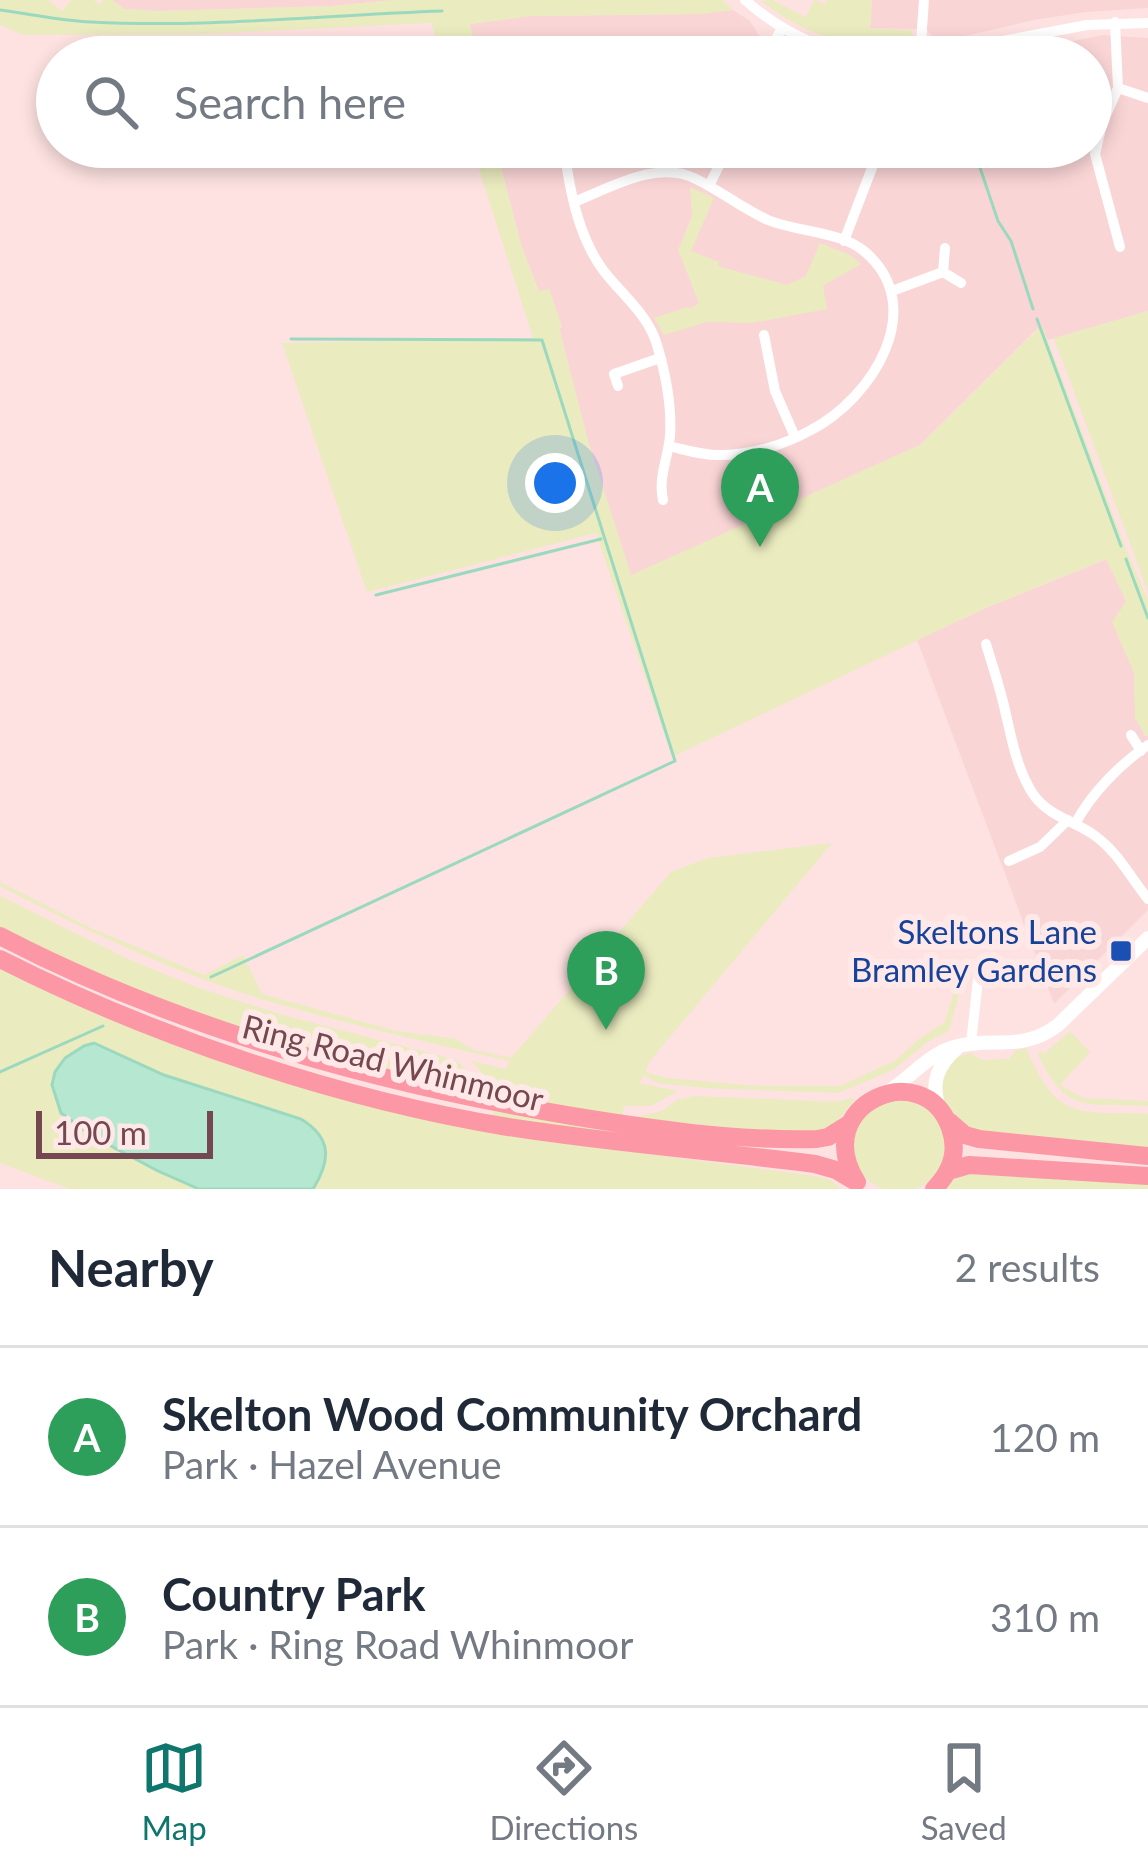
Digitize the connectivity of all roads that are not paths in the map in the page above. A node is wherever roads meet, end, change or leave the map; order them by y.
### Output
1 (745, 0) edge
2 (924, 0) edge
3 (1115, 22) junction
4 (1148, 23) edge
5 (782, 28) junction
6 (778, 36) edge
7 (799, 36) edge
8 (920, 36) edge
9 (1029, 36) edge
10 (1118, 88) junction
11 (1112, 98) edge
12 (1148, 98) edge
13 (567, 168) edge
14 (718, 168) edge
15 (873, 168) edge
16 (1099, 168) edge
17 (709, 186) junction
18 (574, 202) junction
19 (844, 241) junction
20 (1120, 247) dead end
21 (945, 248) dead end
22 (943, 272) junction
23 (961, 284) dead end
24 (892, 291) junction
25 (764, 335) dead end
26 (660, 358) junction
27 (617, 386) dead end
28 (795, 437) junction
29 (669, 446) junction
30 (663, 500) dead end
31 (986, 644) dead end
32 (1131, 735) dead end
33 (1144, 748) edge
34 (1072, 822) junction
35 (1009, 861) dead end
36 (1148, 899) edge
37 (0, 935) edge
38 (1148, 938) edge
39 (0, 959) edge
40 (979, 980) dead end
41 (966, 1044) junction
42 (883, 1094) junction
43 (944, 1114) junction
44 (849, 1124) junction
45 (619, 1133) junction
46 (1148, 1156) edge
47 (948, 1171) junction
48 (1148, 1176) edge
49 (860, 1186) edge
50 (934, 1189) edge

1 - 5 street
2 - 8 street
3 - 4 street
3 - 9 street
3 - 10 street
5 - 6 street
5 - 7 street
10 - 11 street
10 - 12 street
13 - 18 street
14 - 17 street
15 - 19 street
16 - 20 street
17 - 18 street
17 - 19 street
18 - 26 street
19 - 24 street
21 - 22 street
22 - 23 street
22 - 24 street
24 - 28 street
25 - 28 street
26 - 27 street
26 - 29 street
28 - 29 street
29 - 30 street
31 - 34 street
32 - 33 street
33 - 34 street
34 - 35 street
34 - 36 street
37 - 45 highway, Ring Road Whinmoor
38 - 41 street
39 - 45 highway, Ring Road Whinmoor
40 - 41 street
41 - 42 street
41 - 43 street
42 - 43 highway
42 - 44 highway
43 - 46 highway
43 - 47 highway
44 - 45 highway, Ring Road Whinmoor
44 - 49 highway
45 - 49 highway, Ring Road Whinmoor
47 - 48 highway
47 - 50 highway

